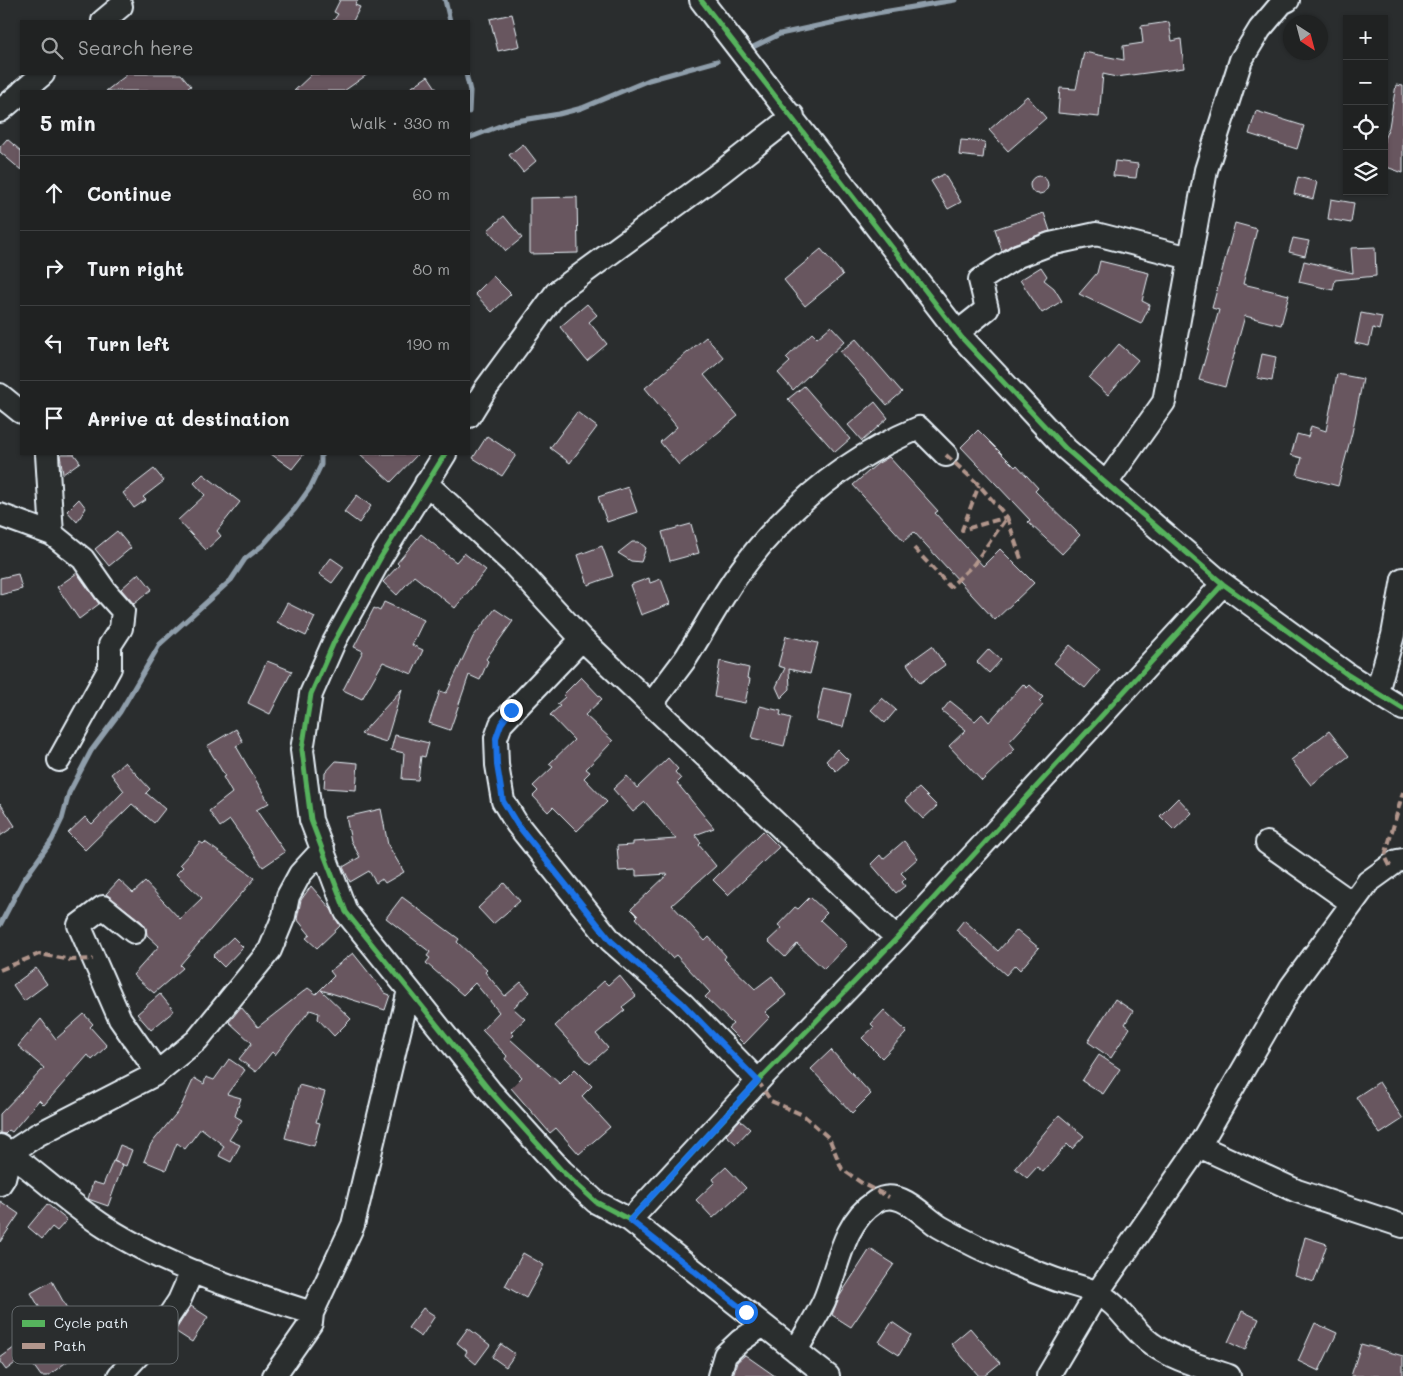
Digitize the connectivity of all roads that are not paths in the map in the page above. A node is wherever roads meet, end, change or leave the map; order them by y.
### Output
1 (701, 0) edge
2 (1288, 0) edge
3 (121, 6) dead end
4 (104, 20) edge
5 (42, 75) edge
6 (24, 90) edge
7 (20, 94) edge
8 (0, 112) edge
9 (793, 116) junction
10 (1190, 258) junction
11 (958, 332) junction
12 (0, 395) edge
13 (20, 411) edge
14 (470, 414) edge
15 (47, 455) edge
16 (444, 455) edge
17 (946, 455) dead end
18 (1107, 482) junction
19 (426, 483) junction
20 (0, 515) edge
21 (52, 534) junction
22 (1403, 579) edge
23 (1223, 584) junction
24 (582, 639) junction
25 (1377, 692) junction
26 (652, 704) junction
27 (1403, 709) edge
28 (59, 760) dead end
29 (1267, 843) dead end
30 (323, 849) junction
31 (1403, 860) edge
32 (1352, 903) junction
33 (134, 932) dead end
34 (897, 938) junction
35 (409, 990) junction
36 (157, 1072) junction
37 (758, 1081) junction
38 (1199, 1146) junction
39 (5, 1149) edge
40 (0, 1184) edge
41 (630, 1220) junction
42 (1403, 1226) edge
43 (195, 1272) junction
44 (1097, 1294) junction
45 (176, 1306) edge
46 (312, 1313) junction
47 (763, 1325) junction
48 (796, 1351) junction
49 (130, 1364) edge
50 (119, 1376) edge
51 (274, 1376) edge
52 (719, 1376) edge
53 (828, 1376) edge
54 (1048, 1376) edge
55 (1229, 1376) edge

1 - 9 street
2 - 10 street
3 - 4 street
5 - 6 street
7 - 8 street
9 - 11 street
9 - 14 street
10 - 11 street
10 - 18 street
11 - 18 street
12 - 13 street
15 - 21 street
16 - 19 street
17 - 26 street
18 - 23 street
19 - 24 street
19 - 30 street
20 - 21 street
21 - 28 street
22 - 25 street
23 - 25 street
23 - 34 street
24 - 26 street
24 - 37 street
25 - 27 street
26 - 34 street
29 - 32 street
30 - 35 street
30 - 36 street
31 - 32 street
32 - 38 street
33 - 36 street
34 - 37 street
35 - 41 street
35 - 46 street
36 - 39 street
37 - 41 street
38 - 42 street
38 - 44 street
39 - 40 street
39 - 43 street
41 - 47 street
43 - 45 street
43 - 46 street
44 - 48 street
44 - 54 street
44 - 55 street
46 - 51 street
47 - 48 street
47 - 52 street
48 - 53 street
49 - 50 street

